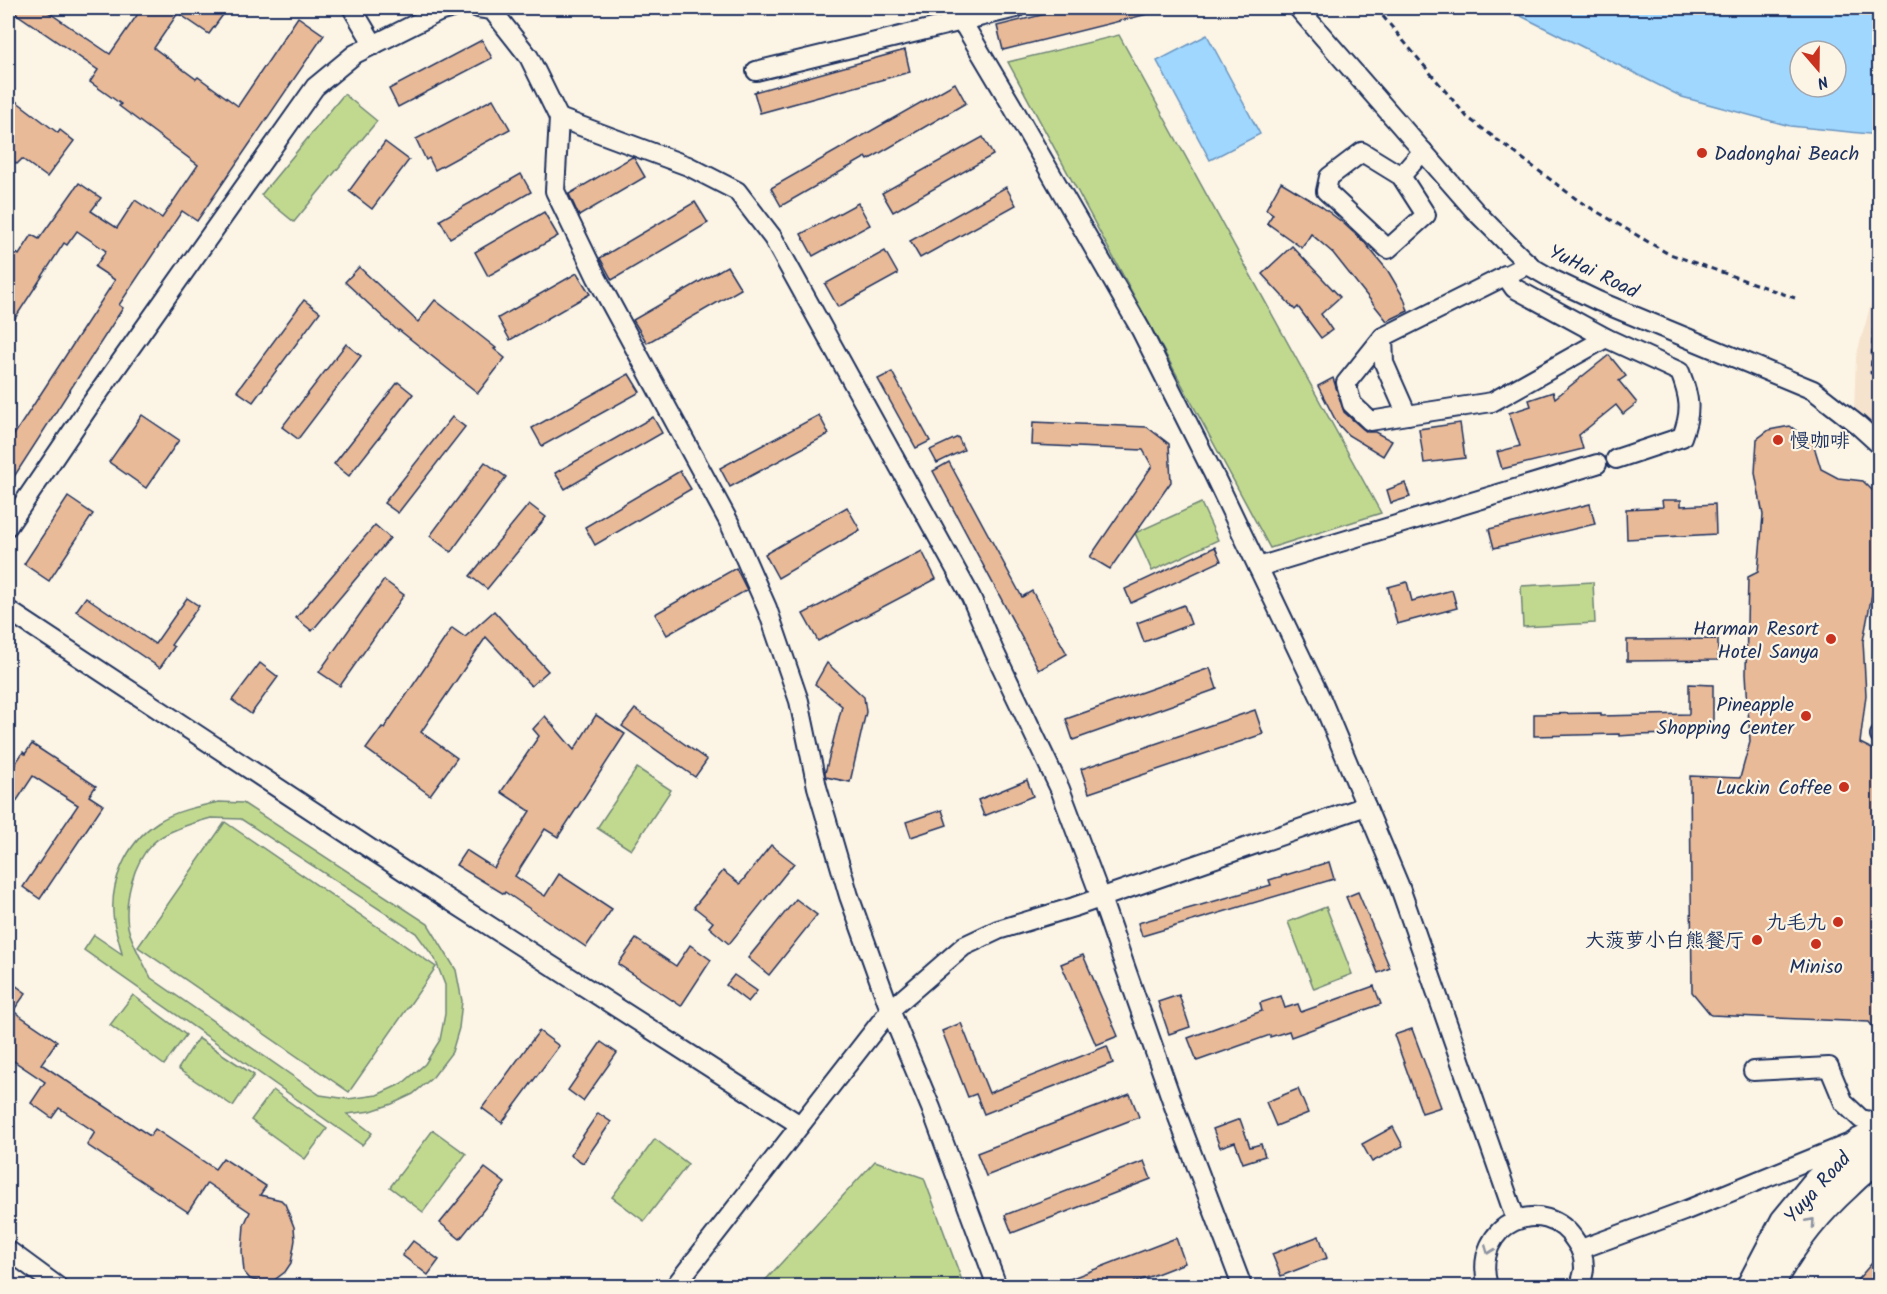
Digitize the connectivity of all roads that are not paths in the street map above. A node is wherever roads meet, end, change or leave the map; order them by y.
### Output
1 (352, 8) edge
2 (453, 8) edge
3 (478, 8) edge
4 (1016, 8) edge
5 (1298, 8) edge
6 (957, 15) edge
7 (374, 45) junction
8 (756, 71) dead end
9 (559, 118) junction
10 (1423, 151) junction
11 (1401, 176) junction
12 (1529, 264) junction
13 (1505, 274) junction
14 (1383, 336) junction
15 (1606, 338) junction
16 (1407, 415) junction
17 (1880, 446) edge
18 (1616, 459) dead end
19 (1597, 464) dead end
20 (8, 526) edge
21 (1258, 567) junction
22 (8, 610) edge
23 (1366, 806) junction
24 (1101, 898) junction
25 (890, 1010) junction
26 (1753, 1071) dead end
27 (1880, 1123) edge
28 (800, 1125) junction
29 (1880, 1131) edge
30 (1880, 1159) edge
31 (1516, 1220) junction
32 (1581, 1249) junction
33 (8, 1250) edge
34 (1487, 1286) edge
35 (57, 1287) edge
36 (675, 1287) edge
37 (997, 1287) edge
38 (1242, 1287) edge
39 (1580, 1287) edge
40 (1750, 1287) edge
41 (1770, 1287) edge

1 - 7 street
2 - 7 street
3 - 9 street
4 - 6 street
5 - 10 street, YuHai Road
6 - 8 street
6 - 21 street
7 - 20 street
9 - 24 street
9 - 25 street
10 - 11 street
10 - 12 street, YuHai Road
11 - 11 street
12 - 13 street
12 - 17 street, YuHai Road
13 - 14 street
13 - 15 street
14 - 16 street
14 - 16 street
15 - 16 street
15 - 18 street
19 - 21 street
21 - 23 street
22 - 28 street
23 - 24 street
23 - 31 street
24 - 25 street
24 - 38 street
25 - 28 street
25 - 37 street
26 - 27 street
28 - 36 street
29 - 32 street
29 - 40 highway, Yuya Road
41 -> 30 highway, Yuya Road
31 - 32 street
31 -> 34 street
32 - 39 street
33 - 35 street

